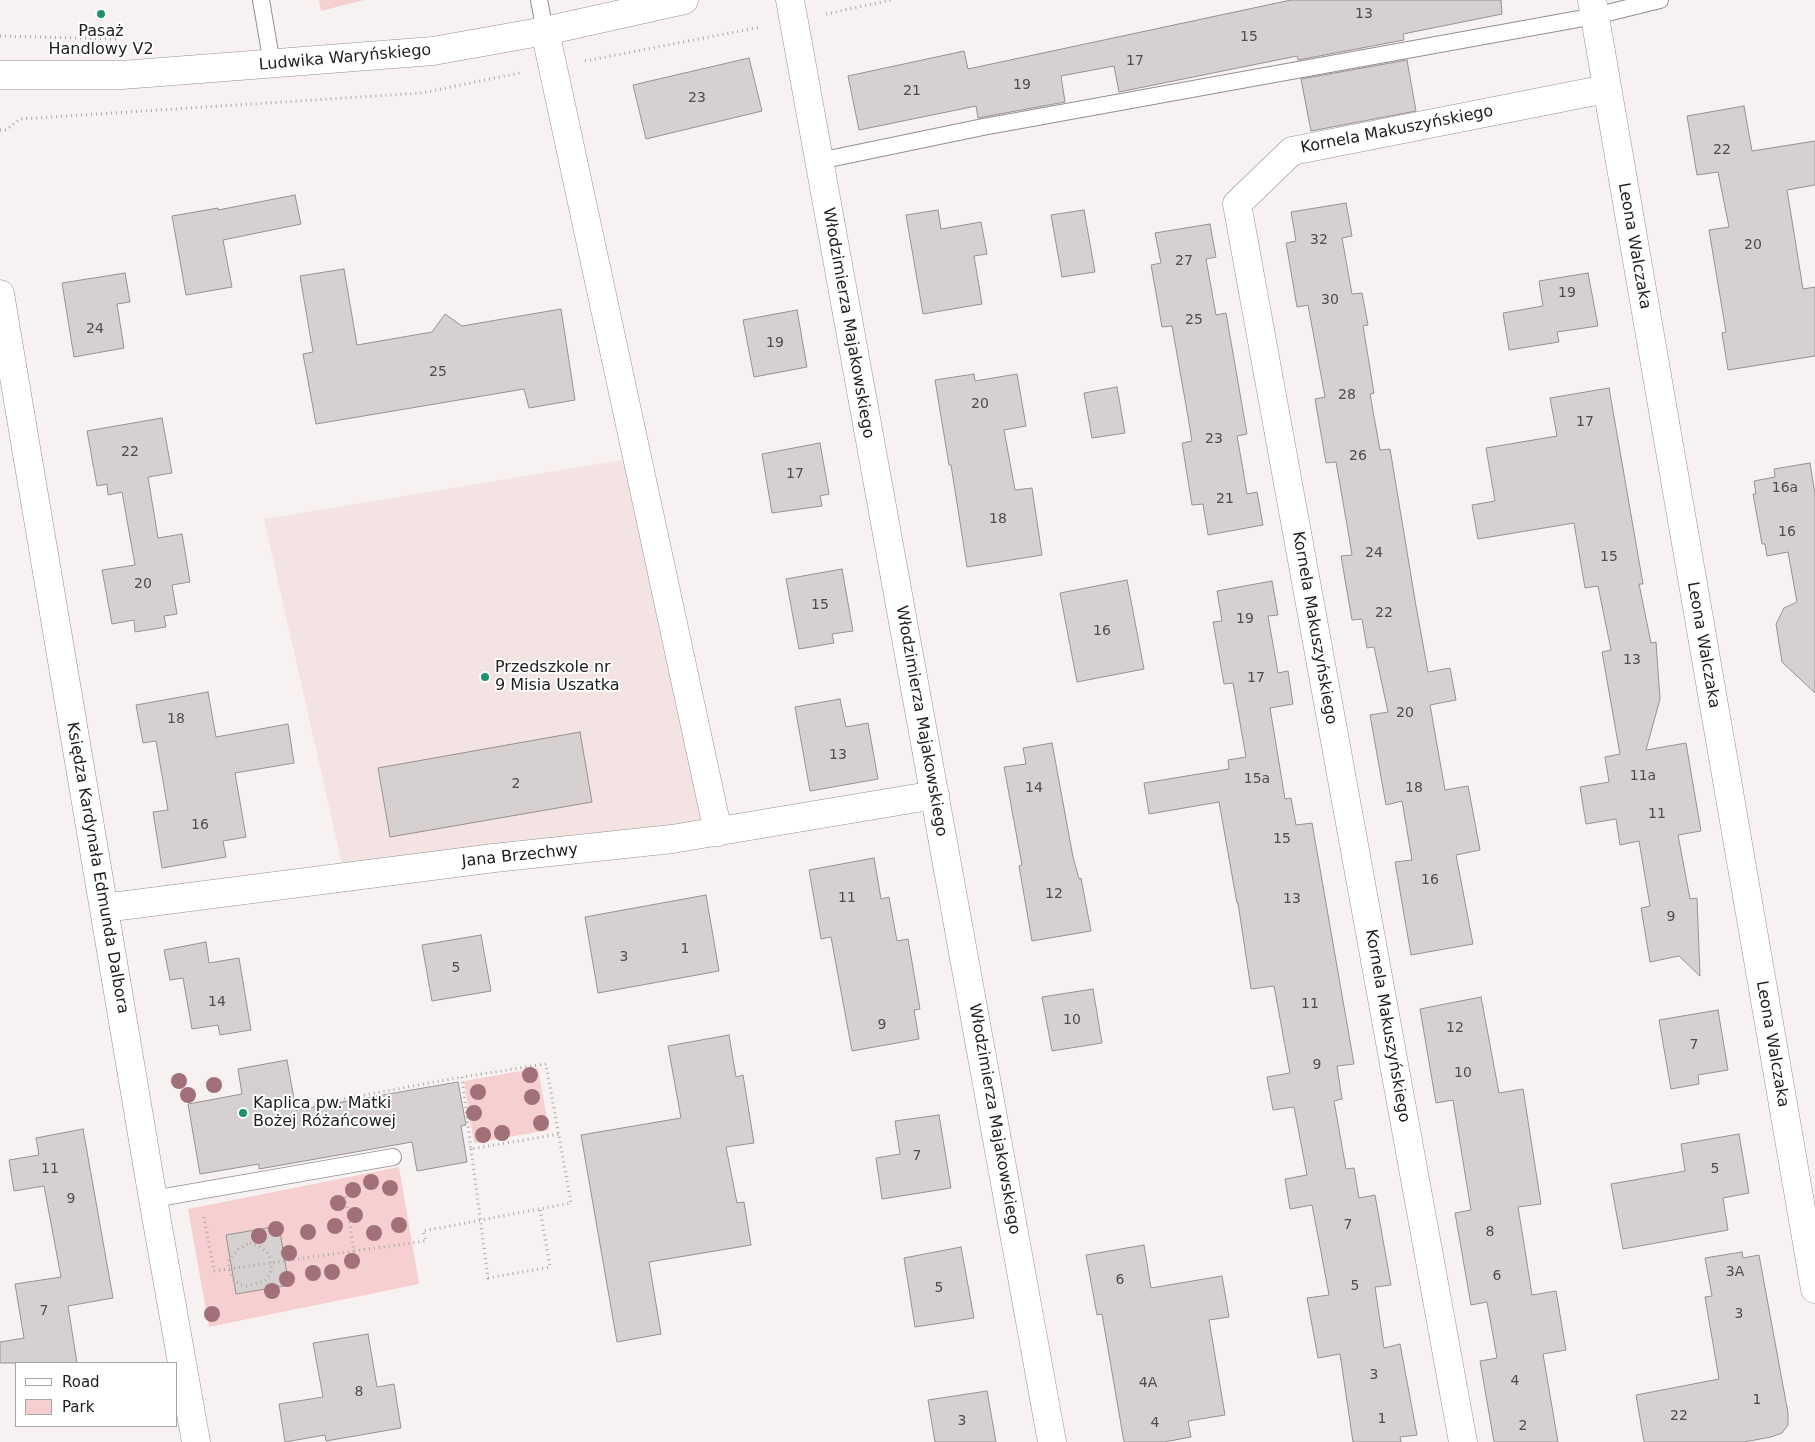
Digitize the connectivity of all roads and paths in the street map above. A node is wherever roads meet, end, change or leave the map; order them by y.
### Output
1 (261, 0) edge
2 (539, 0) edge
3 (684, 0) edge
4 (790, 0) edge
5 (1660, 0) edge
6 (1593, 8) edge
7 (545, 31) junction
8 (272, 64) junction
9 (0, 75) edge
10 (1606, 89) junction
11 (819, 161) junction
12 (0, 294) edge
13 (935, 794) junction
14 (718, 832) junction
15 (104, 908) junction
16 (462, 1077) junction
17 (300, 1107) dead end
18 (559, 1134) junction
19 (471, 1149) junction
20 (393, 1157) dead end
21 (340, 1167) junction
22 (153, 1199) junction
23 (540, 1209) junction
24 (203, 1214) dead end
25 (480, 1220) junction
26 (354, 1251) junction
27 (272, 1263) junction
28 (229, 1269) junction
29 (1815, 1289) edge
30 (196, 1442) edge
31 (1052, 1442) edge
32 (1463, 1442) edge

1 - 8 lane
2 - 7 lane
3 - 7 street, Ludwika Waryńskiego
4 - 11 street, Włodzimierza Majakowskiego
5 - 6 lane
6 - 10 street, Leona Walczaka
6 - 11 lane
7 - 8 street, Ludwika Waryńskiego
7 - 14 street
8 - 9 street, Ludwika Waryńskiego
10 - 29 street, Leona Walczaka
10 - 32 street, Kornela Makuszyńskiego
11 - 13 street, Włodzimierza Majakowskiego
12 - 15 street, Księdza Kardynała Edmunda Dalbora
13 - 14 street, Jana Brzechwy
13 - 31 street, Włodzimierza Majakowskiego
14 - 15 street, Jana Brzechwy
15 - 22 street, Księdza Kardynała Edmunda Dalbora
16 - 17 path
16 - 18 path
16 - 19 path
18 - 19 path
18 - 23 path
19 - 25 path
20 - 21 lane
21 - 22 lane
21 - 26 path
22 - 30 street, Księdza Kardynała Edmunda Dalbora
23 - 25 path
23 - 25 path
24 - 28 path
25 - 26 path
26 - 27 path
27 - 28 path
27 - 28 path
27 - 28 path

